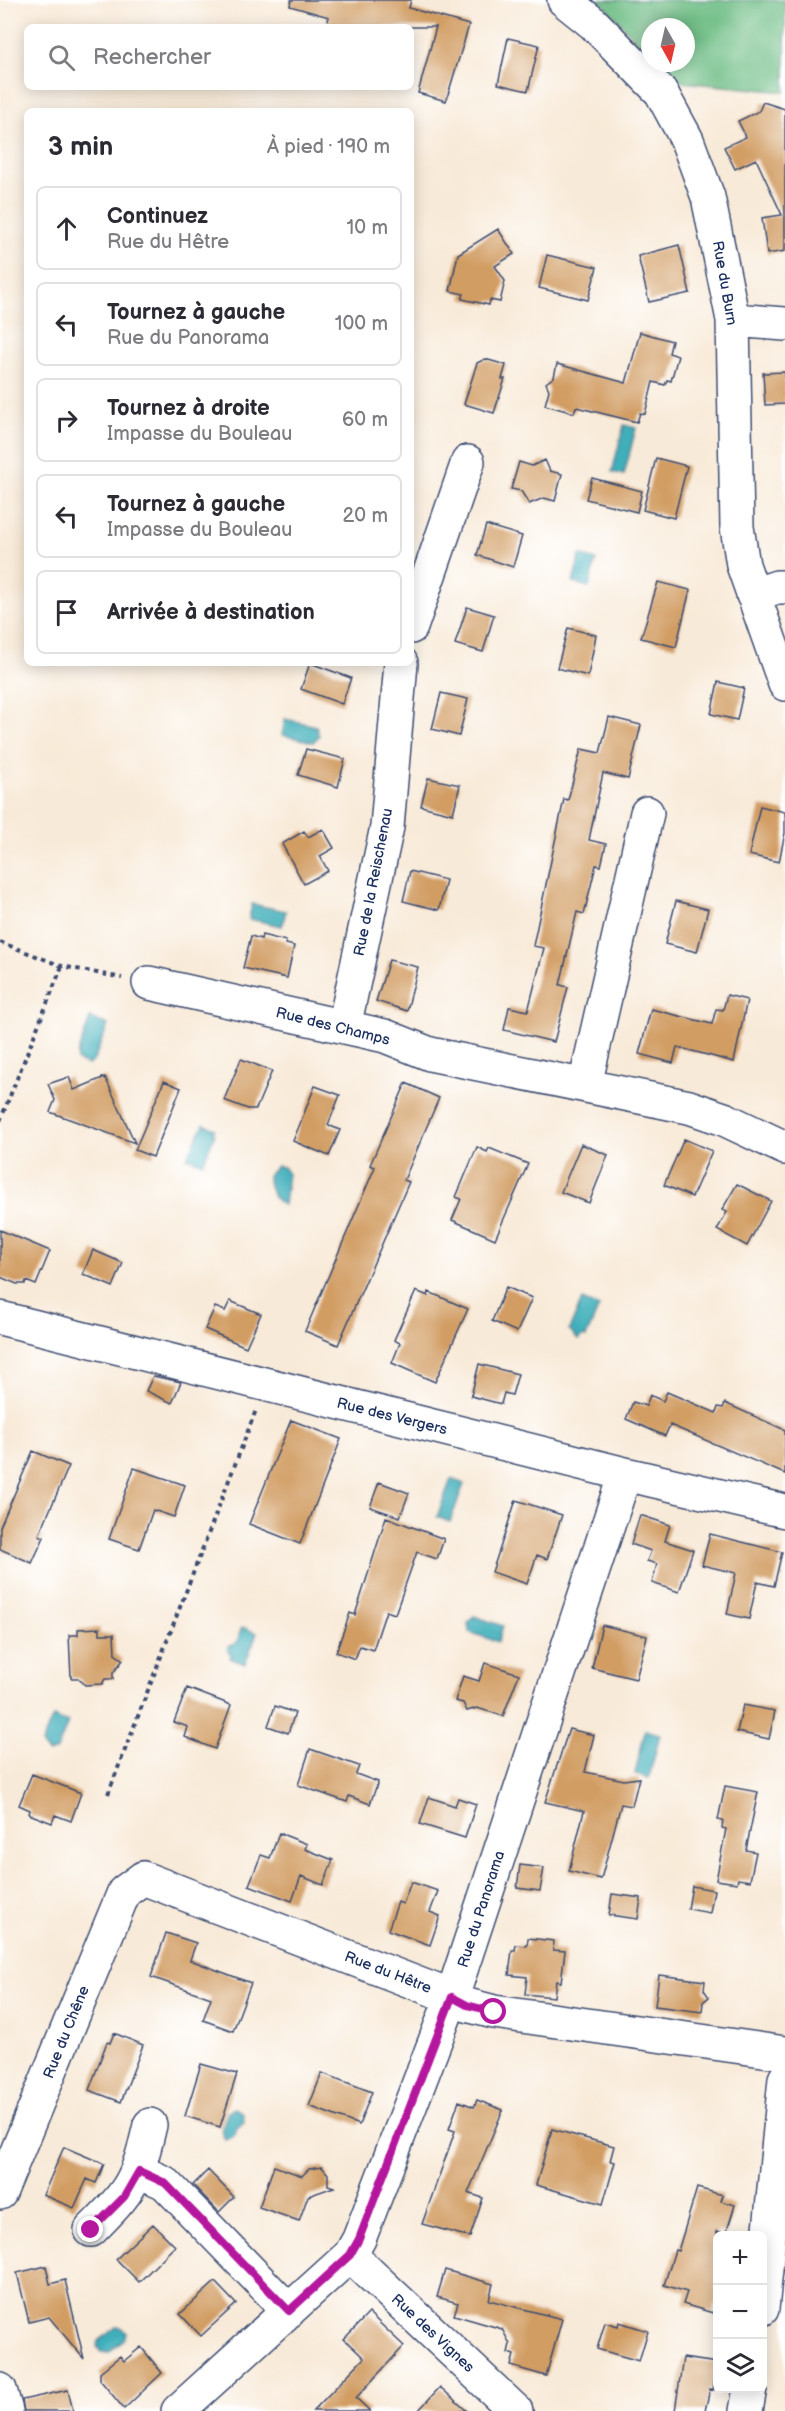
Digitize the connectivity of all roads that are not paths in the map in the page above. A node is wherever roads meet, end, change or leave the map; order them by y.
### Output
1 (564, 0) edge
2 (733, 320) junction
3 (785, 324) edge
4 (468, 462) dead end
5 (785, 587) edge
6 (753, 596) junction
7 (414, 618) edge
8 (401, 666) edge
9 (785, 684) edge
10 (647, 813) dead end
11 (149, 983) road end
12 (344, 1027) junction
13 (585, 1085) junction
14 (785, 1148) edge
15 (0, 1318) edge
16 (625, 1474) junction
17 (785, 1511) edge
18 (143, 1878) joint
19 (452, 1997) junction
20 (785, 2053) edge
21 (785, 2079) edge
22 (150, 2125) dead end
23 (139, 2171) junction
24 (0, 2193) edge
25 (91, 2230) dead end
26 (350, 2255) junction
27 (764, 2285) edge
28 (289, 2311) junction
29 (0, 2390) edge
30 (749, 2393) edge
31 (6, 2411) edge
32 (178, 2411) edge
33 (516, 2411) edge
34 (746, 2411) edge

1 - 2 street, Rue du Burn
2 - 3 street
2 - 6 street, Rue du Burn
4 - 7 street
5 - 6 street
6 - 9 street, Rue du Burn
8 - 12 street, Rue de la Reischenau
10 - 13 street
11 - 12 street, Rue des Champs
12 - 13 street, Rue des Champs
13 - 14 street, Rue des Champs
15 - 16 street, Rue des Vergers
16 - 17 street, Rue des Vergers
16 - 19 street, Rue du Panorama
18 - 19 street, Rue du Hêtre
18 - 24 street, Rue du Chêne
19 - 20 street, Rue du Hêtre
19 - 26 street, Rue du Panorama
21 - 27 street
22 - 23 street
23 - 25 street
23 - 28 street
26 - 28 street, Rue du Panorama
26 - 33 street, Rue des Vignes
28 - 32 street, Rue du Panorama
29 - 31 street
30 - 34 street

